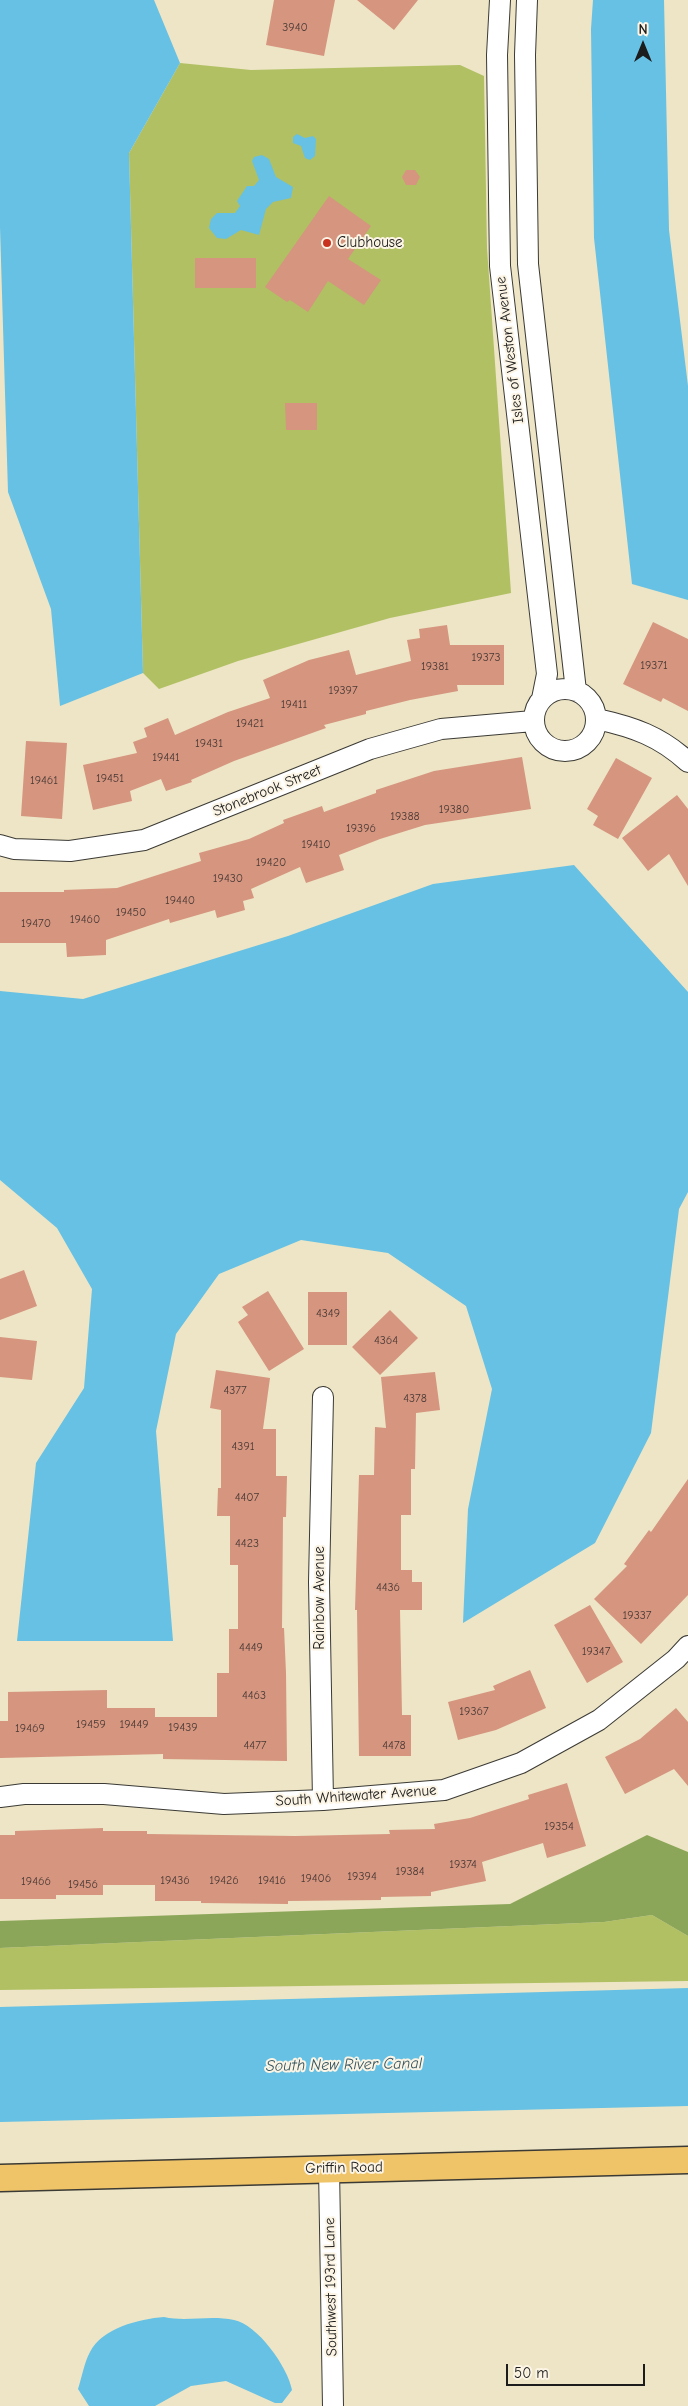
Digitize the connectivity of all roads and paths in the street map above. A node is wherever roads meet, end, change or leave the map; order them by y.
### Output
1 (500, 0) edge
2 (527, 0) edge
3 (576, 691) junction
4 (542, 699) junction
5 (597, 719) junction
6 (534, 721) junction
7 (688, 762) edge
8 (0, 845) edge
9 (323, 1397) dead end
10 (684, 1659) edge
11 (0, 1797) edge
12 (323, 1800) junction
13 (688, 2160) edge
14 (329, 2168) junction
15 (0, 2178) edge
16 (333, 2406) edge

1 - 4 street, Isles of Weston Avenue
2 - 3 street, Isles of Weston Avenue
3 - 4 street
3 - 5 street
4 - 6 street
5 - 6 street
5 - 7 street
6 - 8 street, Stonebrook Street
9 - 12 street, Rainbow Avenue
10 - 12 street, South Whitewater Avenue
11 - 12 street, South Whitewater Avenue
13 - 14 main road, Griffin Road
14 - 15 main road, Griffin Road
14 - 16 street, Southwest 193rd Lane

